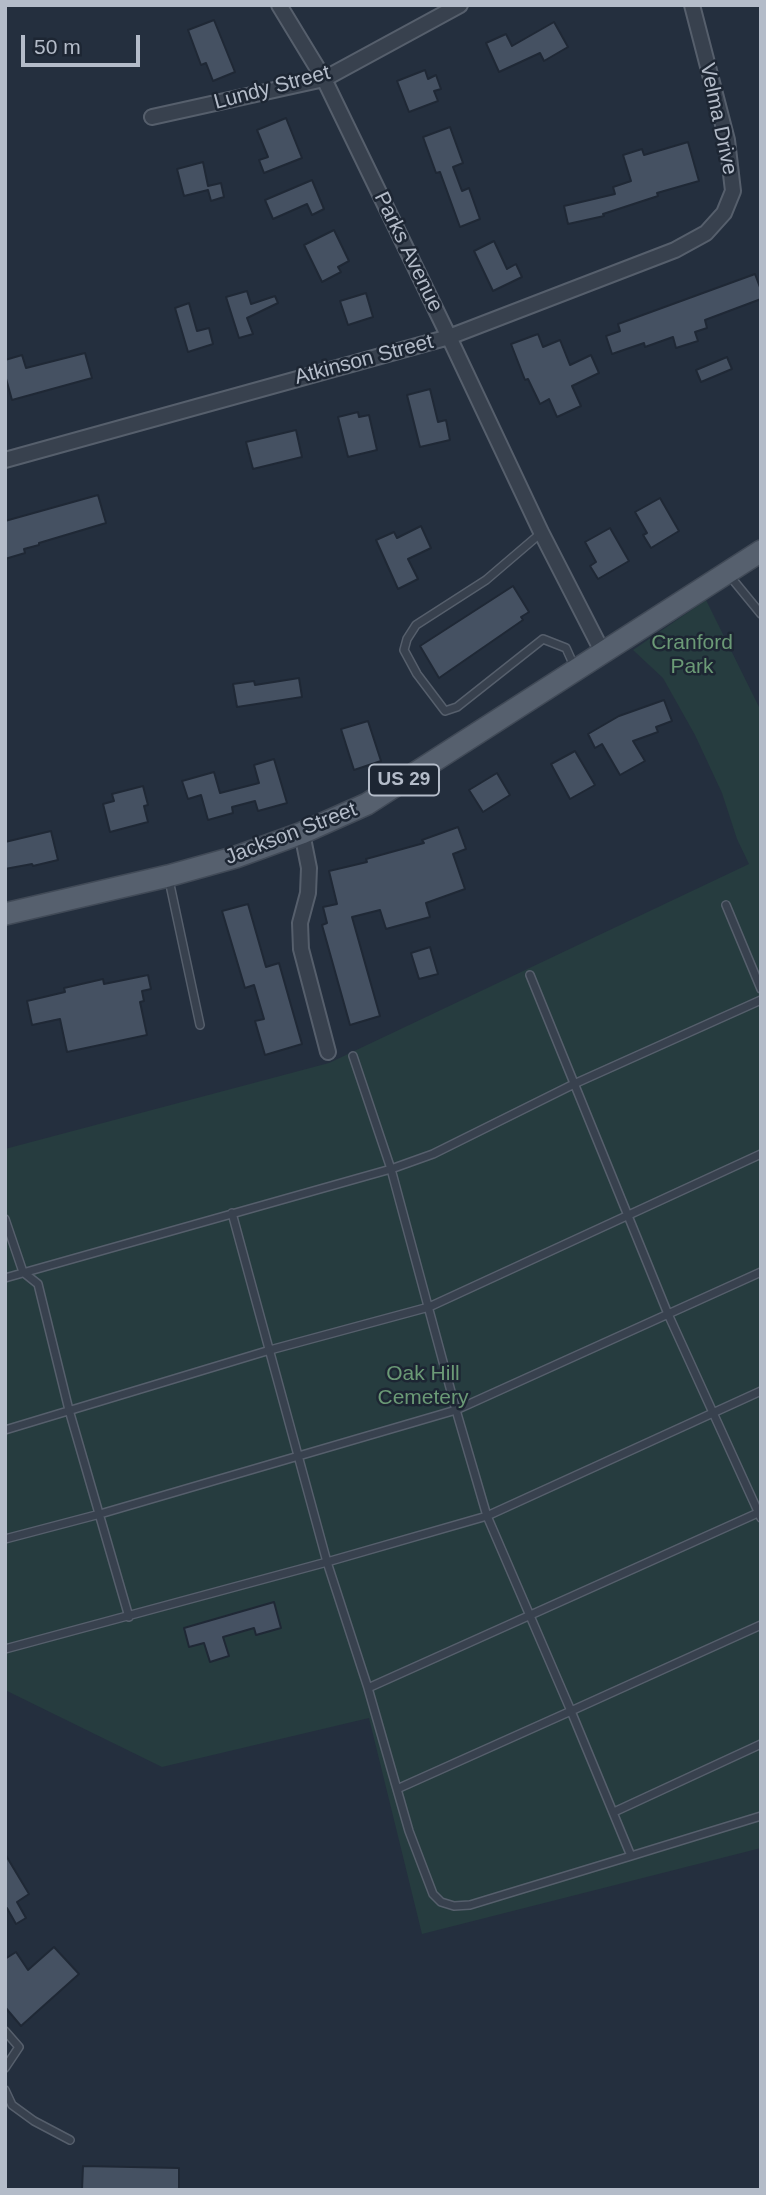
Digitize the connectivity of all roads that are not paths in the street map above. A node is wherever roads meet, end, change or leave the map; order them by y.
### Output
1 (279, 5) edge
2 (460, 5) edge
3 (692, 5) edge
4 (324, 79) junction
5 (152, 117) dead end
6 (710, 228) joint
7 (449, 337) junction
8 (5, 460) edge
9 (541, 532) junction
10 (761, 551) edge
11 (727, 572) junction
12 (761, 614) edge
13 (603, 653) junction
14 (576, 669) junction
15 (302, 833) junction
16 (168, 876) junction
17 (726, 905) dead end
18 (5, 914) edge
19 (530, 975) dead end
20 (761, 989) edge
21 (761, 1000) edge
22 (200, 1025) dead end
23 (328, 1052) dead end
24 (353, 1055) dead end
25 (574, 1084) junction
26 (761, 1154) edge
27 (391, 1168) junction
28 (232, 1213) junction
29 (627, 1216) junction
30 (5, 1219) edge
31 (23, 1272) junction
32 (761, 1272) edge
33 (5, 1278) edge
34 (429, 1307) junction
35 (668, 1314) junction
36 (270, 1350) junction
37 (761, 1391) edge
38 (69, 1410) junction
39 (456, 1410) junction
40 (712, 1414) junction
41 (5, 1430) edge
42 (300, 1456) junction
43 (100, 1514) junction
44 (760, 1514) edge
45 (487, 1516) junction
46 (5, 1539) edge
47 (327, 1562) junction
48 (531, 1616) junction
49 (129, 1617) junction
50 (761, 1625) edge
51 (5, 1649) edge
52 (368, 1688) junction
53 (571, 1711) junction
54 (761, 1744) edge
55 (397, 1789) junction
56 (614, 1812) junction
57 (761, 1816) edge
58 (631, 1856) junction
59 (5, 2031) edge
60 (5, 2068) edge
61 (5, 2090) edge
62 (70, 2140) dead end

1 - 4 street, Parks Avenue
2 - 4 street, Lundy Street
3 - 6 street, Velma Drive
4 - 5 street, Lundy Street
4 - 7 street, Parks Avenue
6 - 7 street, Atkinson Street
7 - 8 street, Atkinson Street
7 - 9 street, Parks Avenue
9 - 13 street, Parks Avenue
9 - 14 lane
10 - 11 main road, Jackson Street / US 29
11 - 12 lane
11 - 13 main road, Jackson Street / US 29
13 - 14 main road, Jackson Street / US 29
14 - 15 main road, Jackson Street / US 29
15 - 16 main road, Jackson Street / US 29
15 - 23 street
16 - 18 main road, Jackson Street / US 29
16 - 22 lane
17 - 20 lane
19 - 25 lane
21 - 25 lane
24 - 27 lane
25 - 27 lane
25 - 29 lane
26 - 29 lane
27 - 28 lane
27 - 34 lane
28 - 31 lane
28 - 36 lane
29 - 34 lane
29 - 35 lane
30 - 31 lane
31 - 33 lane
31 - 38 lane
32 - 35 lane
34 - 36 lane
34 - 39 lane
35 - 39 lane
35 - 40 lane
36 - 38 lane
36 - 42 lane
37 - 40 lane
38 - 41 lane
38 - 43 lane
39 - 42 lane
39 - 45 lane
40 - 44 lane
40 - 45 lane
42 - 43 lane
42 - 47 lane
43 - 46 lane
43 - 49 lane
44 - 48 lane
45 - 47 lane
45 - 48 lane
47 - 49 lane
47 - 52 lane
48 - 52 lane
48 - 53 lane
49 - 51 lane
50 - 53 lane
52 - 55 lane
53 - 55 lane
53 - 56 lane
54 - 56 lane
55 - 58 lane
56 - 58 lane
57 - 58 lane
59 - 60 lane
61 - 62 lane

